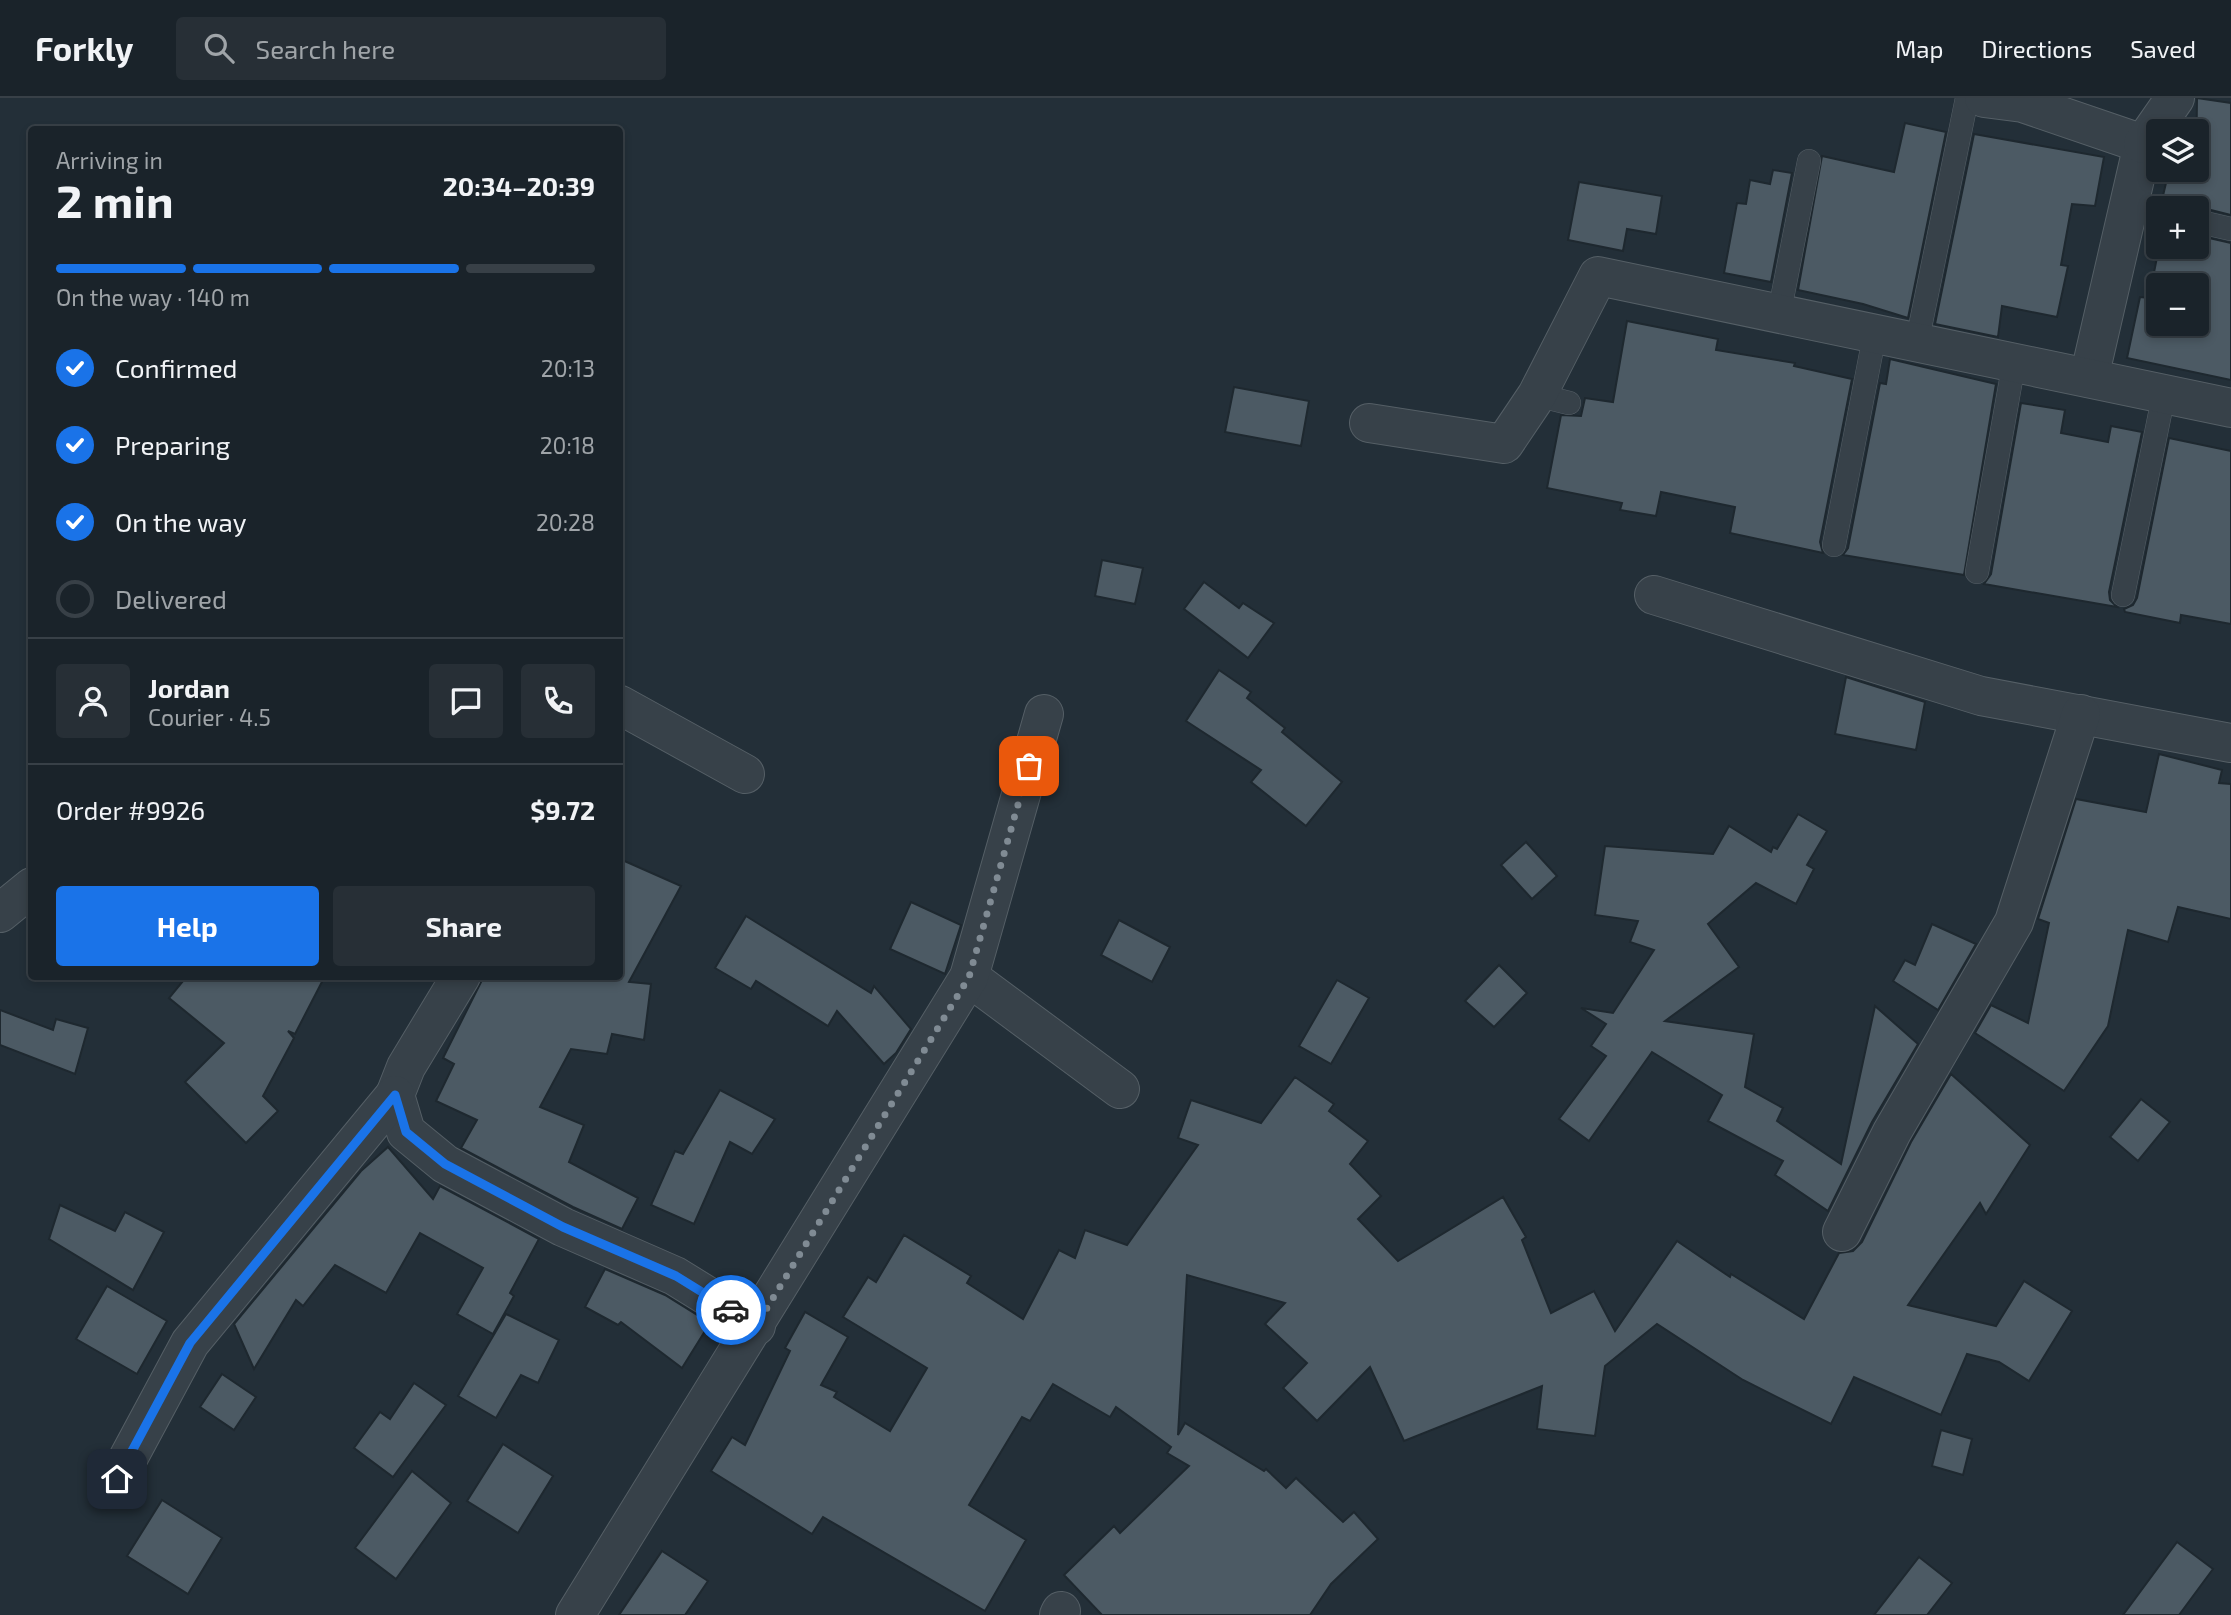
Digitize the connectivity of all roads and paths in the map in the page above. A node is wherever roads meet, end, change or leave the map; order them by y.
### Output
1 (1967, 98) edge
2 (1984, 98) edge
3 (2175, 98) edge
4 (2025, 101) edge
5 (2143, 144) junction
6 (1810, 161) dead end
7 (2143, 210) edge
8 (2209, 224) edge
9 (2231, 229) edge
10 (1779, 314) junction
11 (1875, 333) junction
12 (1917, 342) junction
13 (2014, 363) junction
14 (2089, 378) junction
15 (2164, 394) junction
16 (2231, 408) edge
17 (1369, 423) dead end
18 (1834, 545) dead end
19 (1977, 572) dead end
20 (1654, 594) dead end
21 (2123, 595) dead end
22 (623, 707) edge
23 (1044, 714) dead end
24 (2081, 714) junction
25 (2231, 743) edge
26 (745, 774) dead end
27 (28, 890) edge
28 (0, 913) edge
29 (969, 977) junction
30 (459, 980) edge
31 (1120, 1088) dead end
32 (395, 1095) junction
33 (1842, 1232) dead end
34 (756, 1326) junction
35 (117, 1479) dead end
36 (575, 1615) edge

1 - 12 lane
2 - 4 street
3 - 5 street
4 - 5 street
5 - 7 street
6 - 10 lane
7 - 14 street
8 - 9 lane
10 - 11 street
10 - 17 street
11 - 12 street
11 - 18 lane
12 - 13 street
13 - 14 street
13 - 19 lane
14 - 15 street
15 - 16 street
15 - 21 lane
20 - 24 street
22 - 26 street
23 - 29 street
24 - 25 street
24 - 33 street
27 - 28 street
29 - 31 street
29 - 34 street
30 - 32 street
32 - 34 street
32 - 35 street
34 - 36 street

